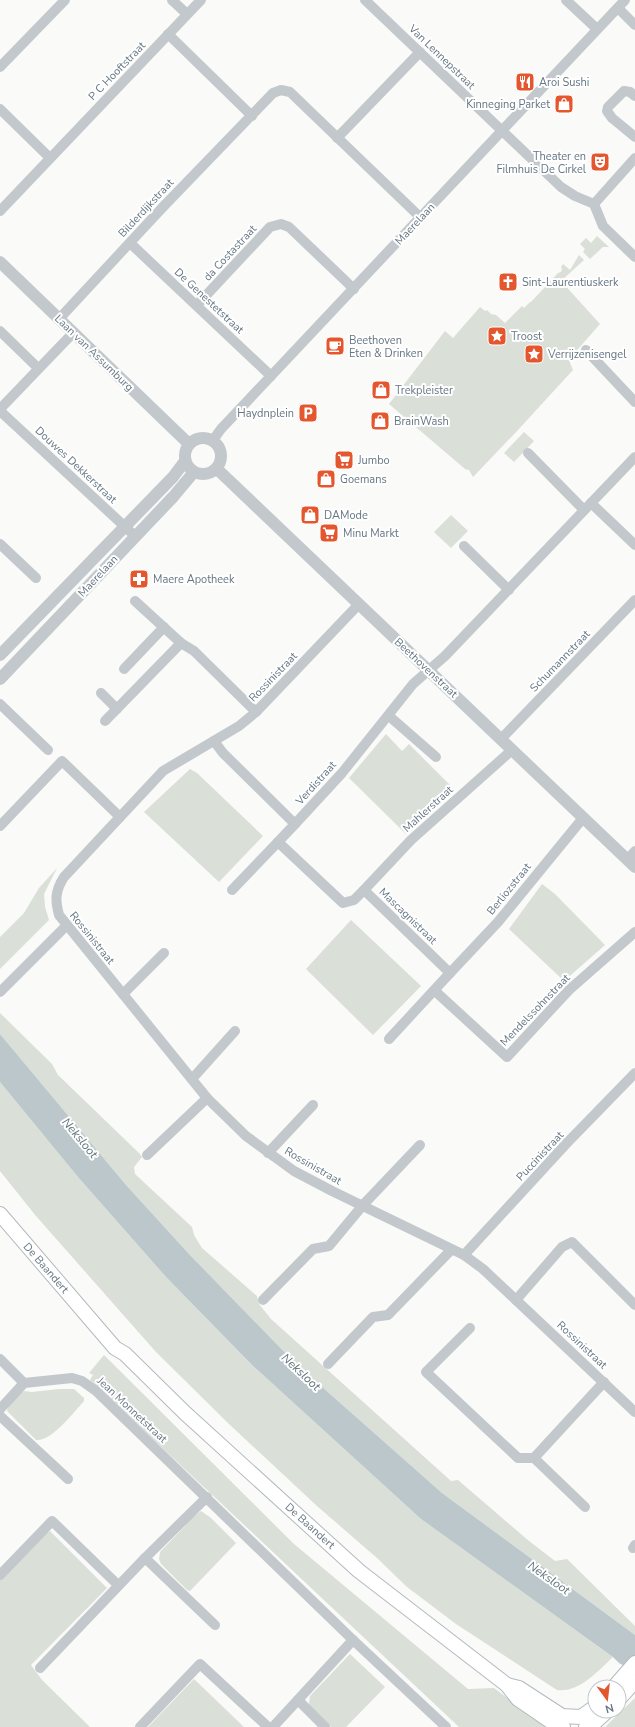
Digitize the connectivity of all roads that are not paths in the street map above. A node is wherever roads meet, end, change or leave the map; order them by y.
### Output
1 (65, 0) edge
2 (172, 0) edge
3 (201, 0) edge
4 (365, 0) edge
5 (566, 0) edge
6 (625, 0) edge
7 (618, 8) junction
8 (188, 14) junction
9 (635, 25) edge
10 (597, 29) junction
11 (168, 34) junction
12 (420, 52) junction
13 (0, 67) edge
14 (635, 96) edge
15 (0, 109) edge
16 (252, 116) junction
17 (502, 131) junction
18 (635, 137) edge
19 (337, 138) junction
20 (50, 158) junction
21 (635, 158) edge
22 (594, 204) junction
23 (0, 211) edge
24 (421, 218) junction
25 (130, 243) junction
26 (635, 257) edge
27 (0, 262) edge
28 (354, 289) junction
29 (197, 305) junction
30 (59, 319) junction
31 (0, 331) edge
32 (73, 333) junction
33 (586, 350) dead end
34 (38, 368) junction
35 (271, 376) junction
36 (635, 402) edge
37 (0, 410) edge
38 (213, 440) junction
39 (189, 444) junction
40 (528, 453) dead end
41 (635, 457) edge
42 (185, 461) junction
43 (216, 469) junction
44 (194, 472) junction
45 (588, 507) junction
46 (124, 526) junction
47 (135, 536) junction
48 (0, 544) edge
49 (635, 545) edge
50 (464, 546) dead end
51 (36, 578) dead end
52 (509, 590) junction
53 (635, 600) edge
54 (135, 601) dead end
55 (359, 604) junction
56 (164, 627) junction
57 (181, 643) junction
58 (0, 655) edge
59 (124, 669) dead end
60 (428, 670) junction
61 (0, 679) edge
62 (101, 693) dead end
63 (2, 709) edge
64 (117, 709) junction
65 (256, 712) junction
66 (389, 716) junction
67 (105, 721) dead end
68 (502, 739) junction
69 (214, 742) junction
70 (48, 750) dead end
71 (512, 750) junction
72 (436, 757) dead end
73 (120, 817) junction
74 (583, 818) junction
75 (295, 824) junction
76 (0, 826) edge
77 (278, 842) junction
78 (632, 859) edge
79 (232, 890) dead end
80 (364, 890) junction
81 (66, 926) junction
82 (635, 932) edge
83 (164, 953) dead end
84 (450, 973) junction
85 (435, 991) junction
86 (0, 992) edge
87 (123, 994) junction
88 (235, 1030) dead end
89 (389, 1039) dead end
90 (635, 1073) edge
91 (192, 1079) junction
92 (207, 1098) junction
93 (313, 1105) dead end
94 (420, 1145) dead end
95 (268, 1153) junction
96 (147, 1155) dead end
97 (363, 1206) junction
98 (0, 1214) edge
99 (451, 1250) junction
100 (464, 1256) junction
101 (263, 1300) dead end
102 (516, 1300) junction
103 (635, 1305) edge
104 (470, 1328) dead end
105 (0, 1359) edge
106 (328, 1364) dead end
107 (604, 1382) junction
108 (24, 1383) junction
109 (0, 1409) edge
110 (635, 1412) edge
111 (0, 1416) edge
112 (534, 1458) junction
113 (68, 1479) dead end
114 (207, 1497) junction
115 (585, 1507) dead end
116 (145, 1558) junction
117 (0, 1575) edge
118 (118, 1585) junction
119 (215, 1624) dead end
120 (353, 1640) junction
121 (40, 1668) dead end
122 (632, 1672) edge
123 (624, 1679) edge
124 (627, 1682) edge
125 (298, 1700) junction
126 (587, 1713) edge
127 (598, 1719) edge
128 (569, 1724) edge
129 (140, 1727) edge
130 (268, 1727) edge
131 (273, 1727) edge
132 (325, 1727) edge
133 (446, 1727) edge
134 (586, 1727) edge

1 - 13 street
2 - 8 street
3 - 8 street, P C Hooftstraat
4 - 12 street, Van Lennepstraat
5 - 10 street
6 - 7 street, Maerelaan
7 - 9 street
7 - 10 street, Maerelaan
8 - 11 street, P C Hooftstraat
10 - 17 street, Maerelaan
11 - 16 street
11 - 20 street, P C Hooftstraat
12 - 17 street, Van Lennepstraat
12 - 19 street
14 - 18 street
15 - 20 street
16 - 19 street, Bilderdijkstraat
16 - 25 street, Bilderdijkstraat
17 - 22 street, Van Lennepstraat
17 - 24 street, Maerelaan
19 - 24 street, Bilderdijkstraat
20 - 23 street, P C Hooftstraat
21 - 22 street
22 - 26 street
24 - 28 street, Maerelaan
25 - 29 street, De Genestetstraat
25 - 30 street, Bilderdijkstraat
27 - 30 street, Laan van Assumburg
28 - 29 street, da Costastraat
28 - 35 street, Maerelaan
29 - 35 street, De Genestetstraat
30 - 32 street, Laan van Assumburg
31 - 34 street
32 - 34 street
32 - 39 street, Laan van Assumburg
33 - 36 street
34 - 37 street
35 - 38 street, Maerelaan
37 - 46 street, Douwes Dekkerstraat
38 - 39 street
38 - 43 street
39 - 42 street
40 - 45 street
41 - 45 street, Verdistraat
42 - 44 street
42 - 46 street, Maerelaan
43 - 44 street
43 - 55 street, Beethovenstraat
44 - 47 street, Maerelaan
45 - 49 street
45 - 52 street, Verdistraat
46 - 47 street, Douwes Dekkerstraat
46 - 58 street, Maerelaan
47 - 61 street, Maerelaan
48 - 51 street
50 - 52 street
52 - 60 street, Verdistraat
53 - 68 street, Schumannstraat
54 - 56 street
55 - 60 street, Beethovenstraat
55 - 65 street, Rossinistraat
56 - 57 street
56 - 59 street
57 - 64 street
57 - 65 street
60 - 66 street, Verdistraat
60 - 68 street, Beethovenstraat
62 - 64 street
63 - 70 street
64 - 67 street
65 - 69 street, Rossinistraat
66 - 72 street
66 - 75 street, Verdistraat
68 - 71 street, Beethovenstraat
69 - 73 street, Rossinistraat
69 - 75 street, Verdistraat
71 - 74 street, Beethovenstraat
71 - 80 street, Mahlerstraat
73 - 76 street
73 - 81 street, Rossinistraat
74 - 78 street, Beethovenstraat
74 - 84 street, Berliozstraat
75 - 77 street
77 - 79 street
77 - 80 street, Mascagnistraat
80 - 84 street, Mascagnistraat
81 - 86 street
81 - 87 street, Rossinistraat
82 - 85 street, Mendelssohnstraat
83 - 87 street
84 - 85 street
85 - 89 street
87 - 91 street, Rossinistraat
88 - 91 street
90 - 100 street, Puccinistraat
91 - 92 street, Rossinistraat
92 - 95 street, Rossinistraat
92 - 96 street
93 - 95 street
94 - 97 street
95 - 97 street, Rossinistraat
97 - 99 street, Rossinistraat
97 - 101 street
98 - 128 main road, De Baandert
99 - 100 street, Rossinistraat
99 - 106 street
100 - 102 street, Rossinistraat
102 - 103 street
102 - 107 street, Rossinistraat
104 - 112 street
105 - 108 street
107 - 110 street, Rossinistraat
107 - 112 street, Rossinistraat
108 - 109 street
108 - 114 street, Jean Monnetstraat
111 - 113 street
112 - 115 street
114 - 116 street
114 - 120 street, Jean Monnetstraat
116 - 118 street
116 - 119 street
117 - 118 street
118 - 121 street
120 - 125 street
120 - 133 street, Jean Monnetstraat
122 - 123 main road
122 - 124 main road
125 - 131 street
125 - 132 street
126 - 128 main road
127 - 134 main road
129 - 130 street

